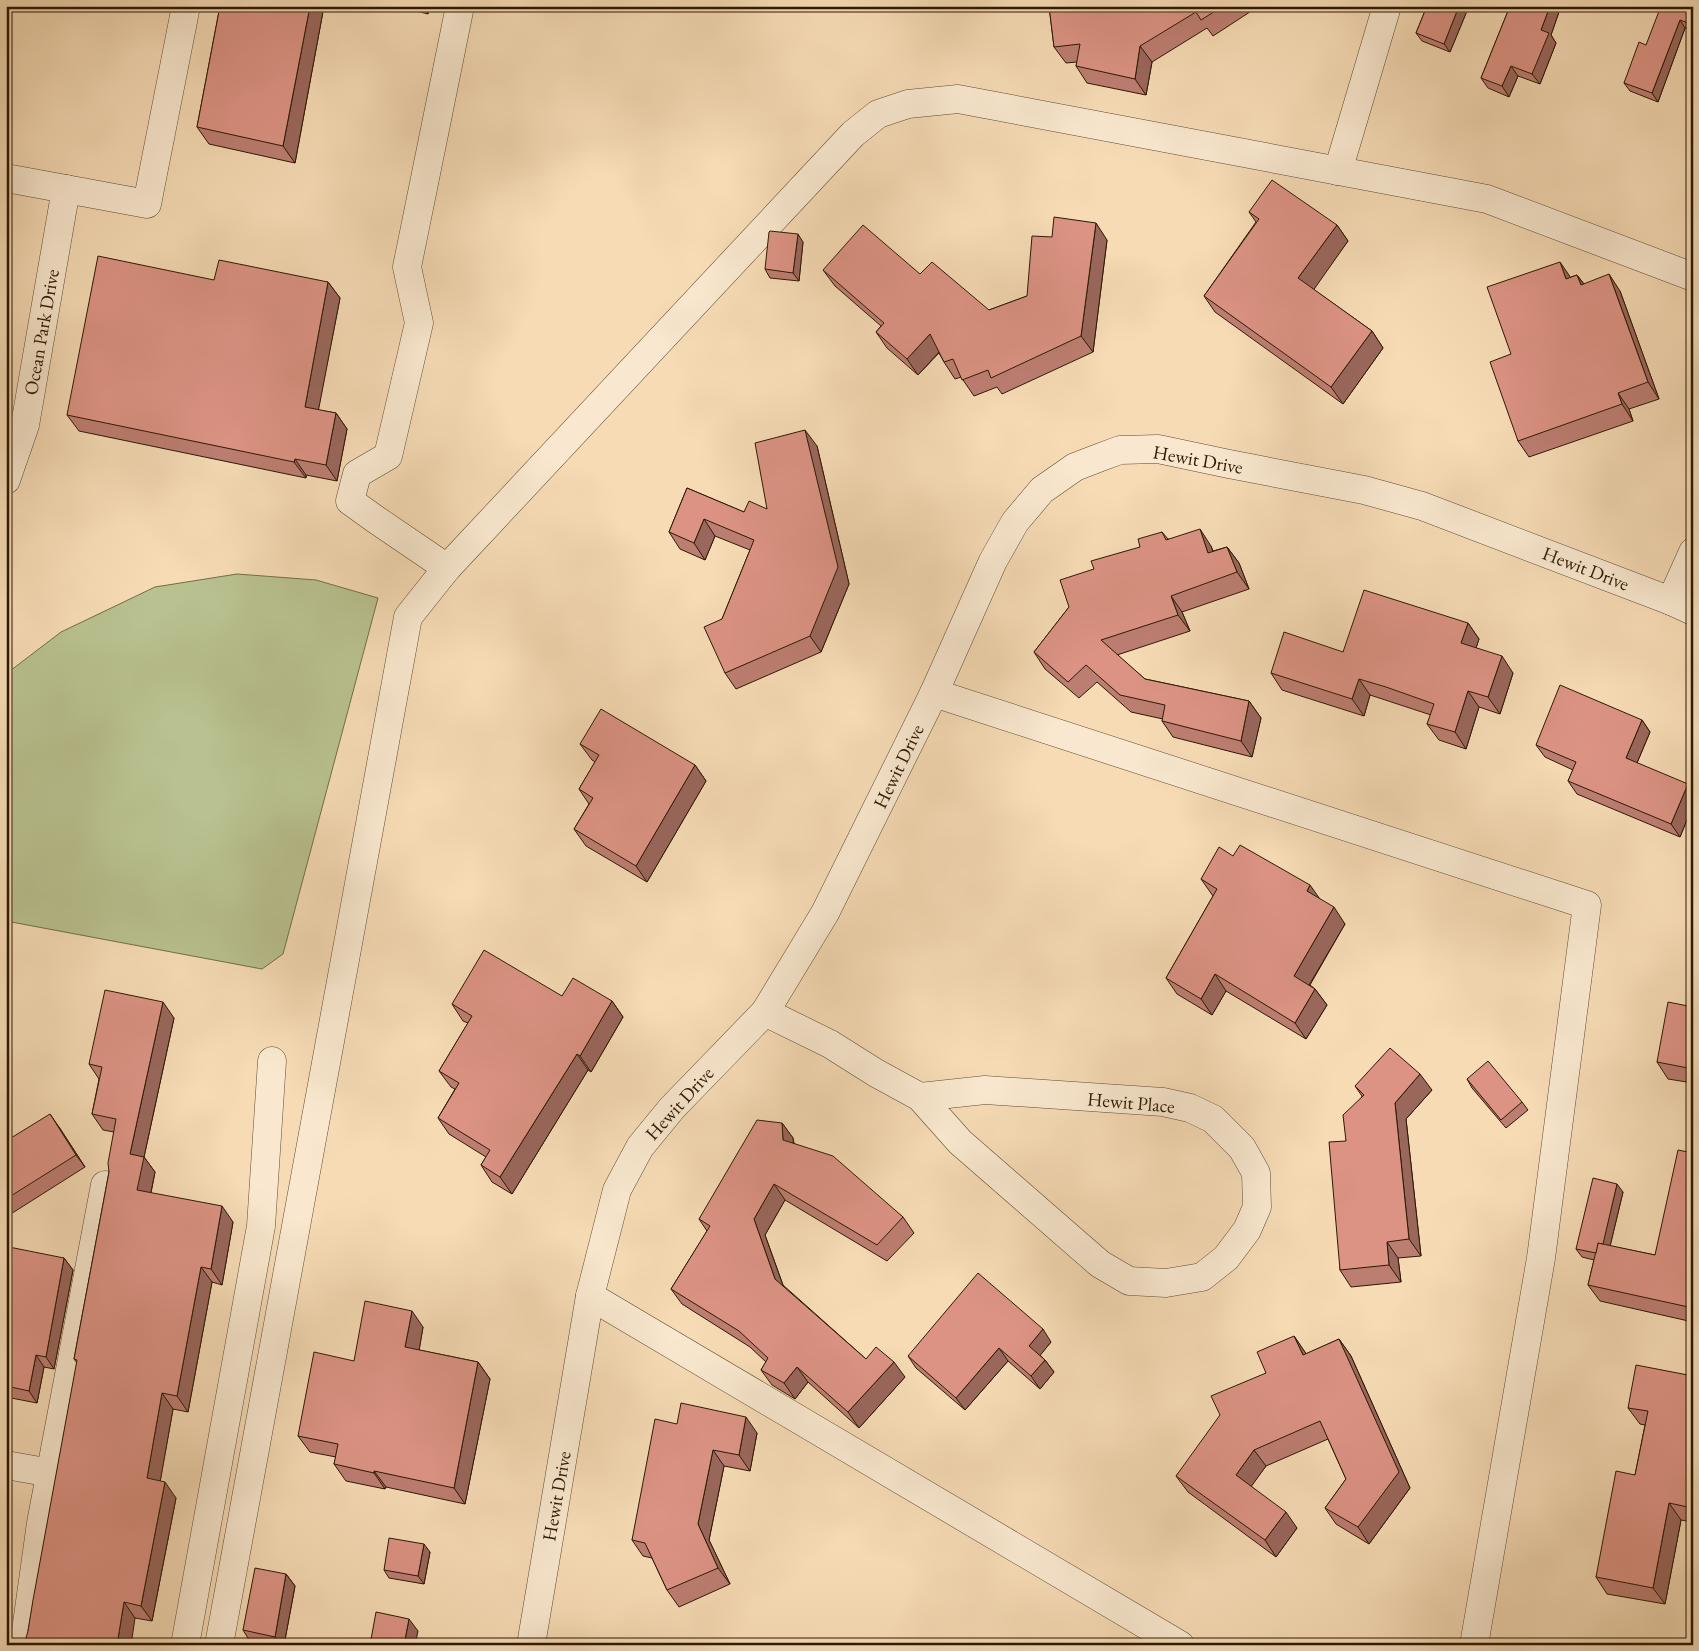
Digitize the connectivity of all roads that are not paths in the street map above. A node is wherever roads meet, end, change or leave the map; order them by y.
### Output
1 (186, 6) edge
2 (460, 6) edge
3 (1387, 6) edge
4 (1338, 171) junction
5 (6, 178) edge
6 (66, 189) junction
7 (1693, 277) edge
8 (6, 480) edge
9 (1693, 552) edge
10 (447, 568) junction
11 (1682, 606) edge
12 (934, 693) junction
13 (765, 1012) junction
14 (272, 1061) dead end
15 (920, 1097) junction
16 (105, 1185) edge
17 (590, 1296) junction
18 (6, 1465) edge
19 (51, 1473) junction
20 (24, 1645) edge
21 (185, 1645) edge
22 (219, 1645) edge
23 (531, 1645) edge
24 (1180, 1645) edge
25 (1474, 1645) edge

1 - 6 street
2 - 10 street
3 - 4 street
4 - 7 street
4 - 10 street
5 - 6 street
6 - 8 street, Ocean Park Drive
9 - 11 street, Hewit Drive
10 - 22 street
11 - 12 street, Hewit Drive
12 - 13 street, Hewit Drive
12 - 25 street
13 - 15 street, Hewit Place
13 - 17 street, Hewit Drive
14 - 21 street
15 - 15 street, Hewit Place
16 - 19 street
17 - 23 street, Hewit Drive
17 - 24 street
18 - 19 street
19 - 20 street

